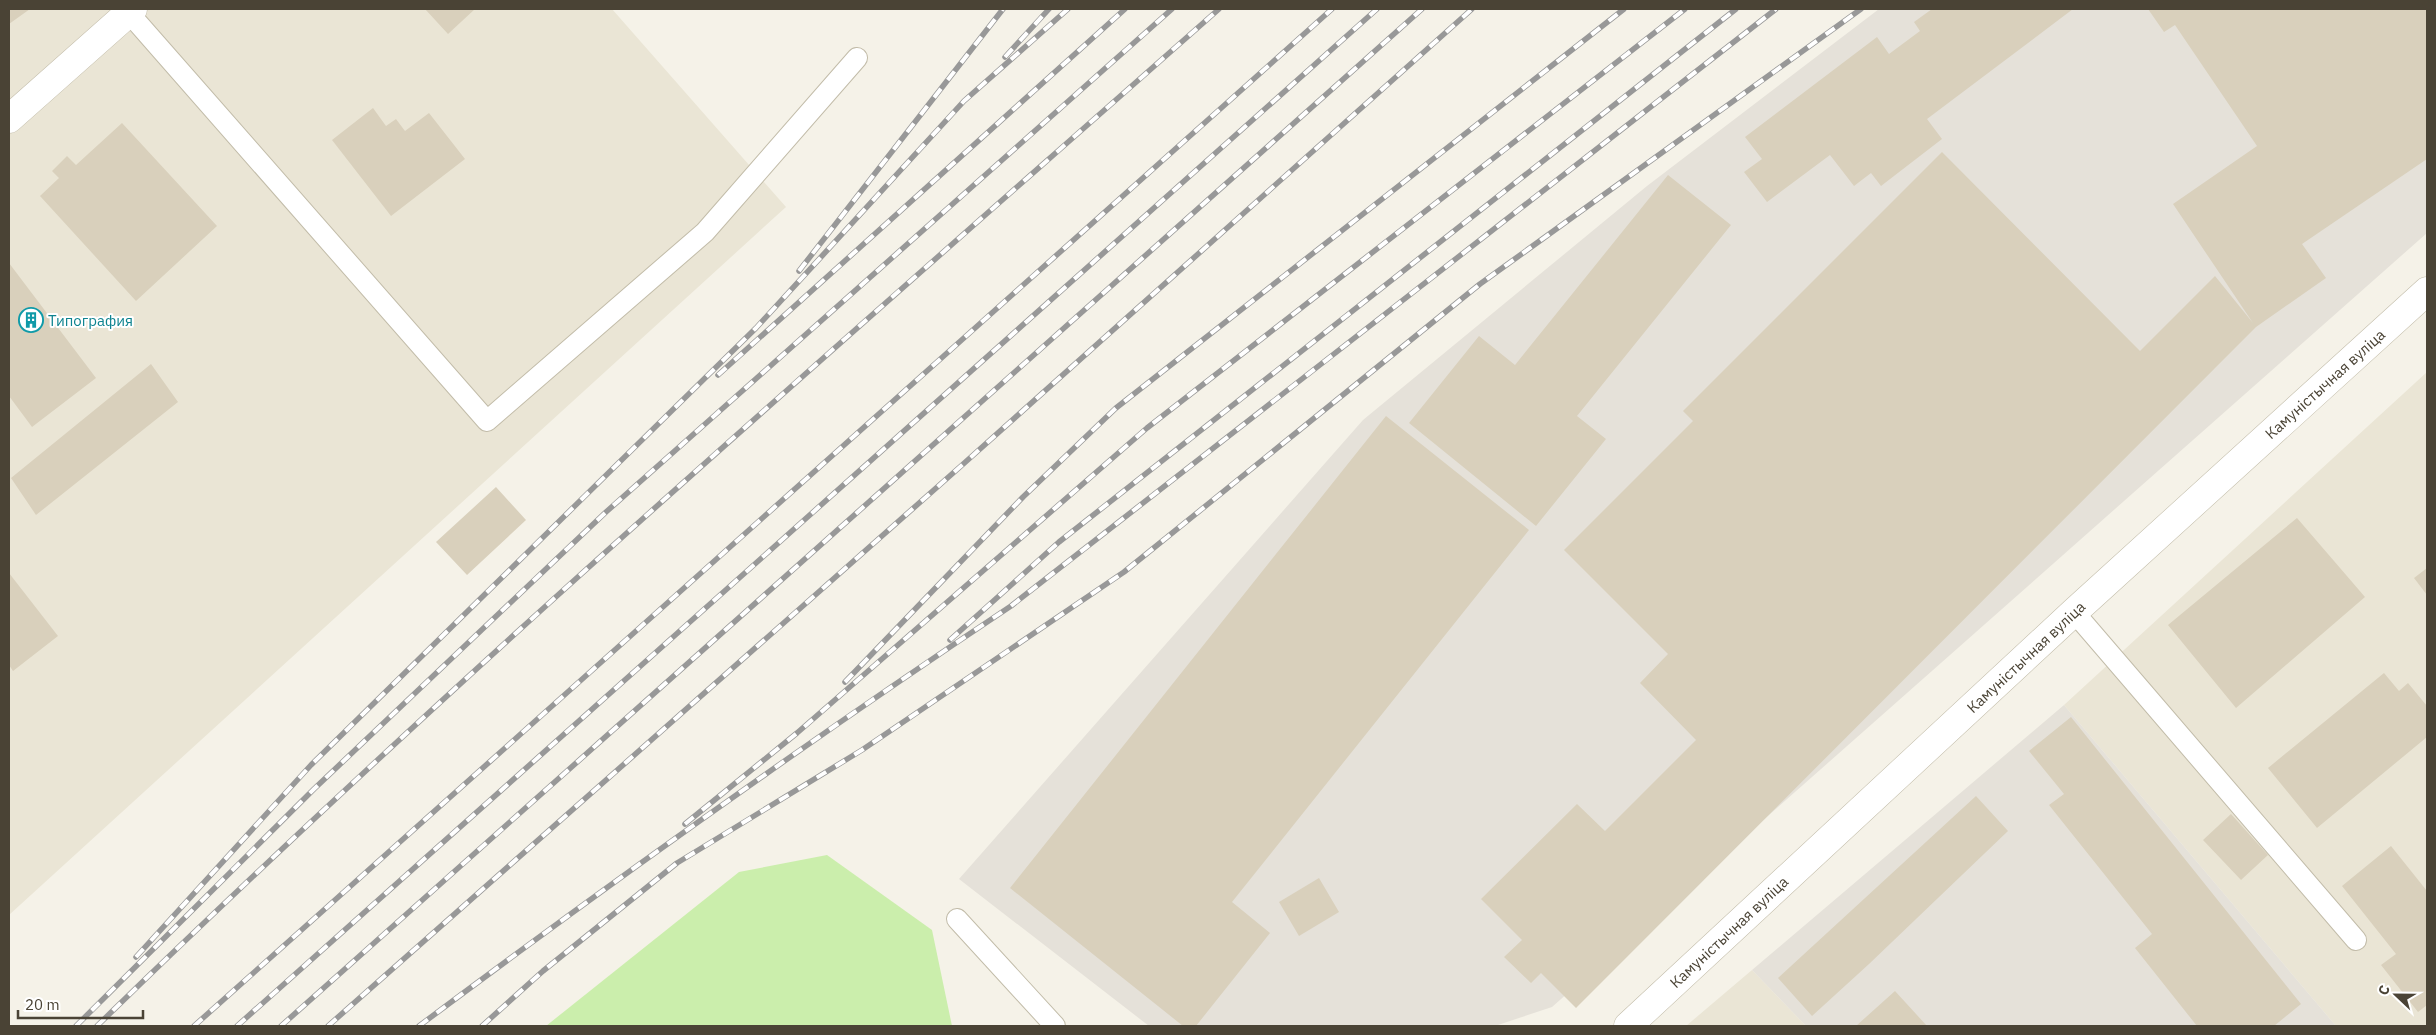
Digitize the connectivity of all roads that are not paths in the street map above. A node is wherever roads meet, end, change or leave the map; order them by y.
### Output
1 (131, 11) edge
2 (857, 58) dead end
3 (9, 118) edge
4 (2427, 291) edge
5 (2074, 612) junction
6 (957, 919) dead end
7 (2356, 940) dead end
8 (1055, 1026) edge
9 (1628, 1026) edge

1 - 2 lane
1 - 3 street
4 - 5 street, Камуністычная вуліца
5 - 7 lane
5 - 9 street, Камуністычная вуліца
6 - 8 lane

